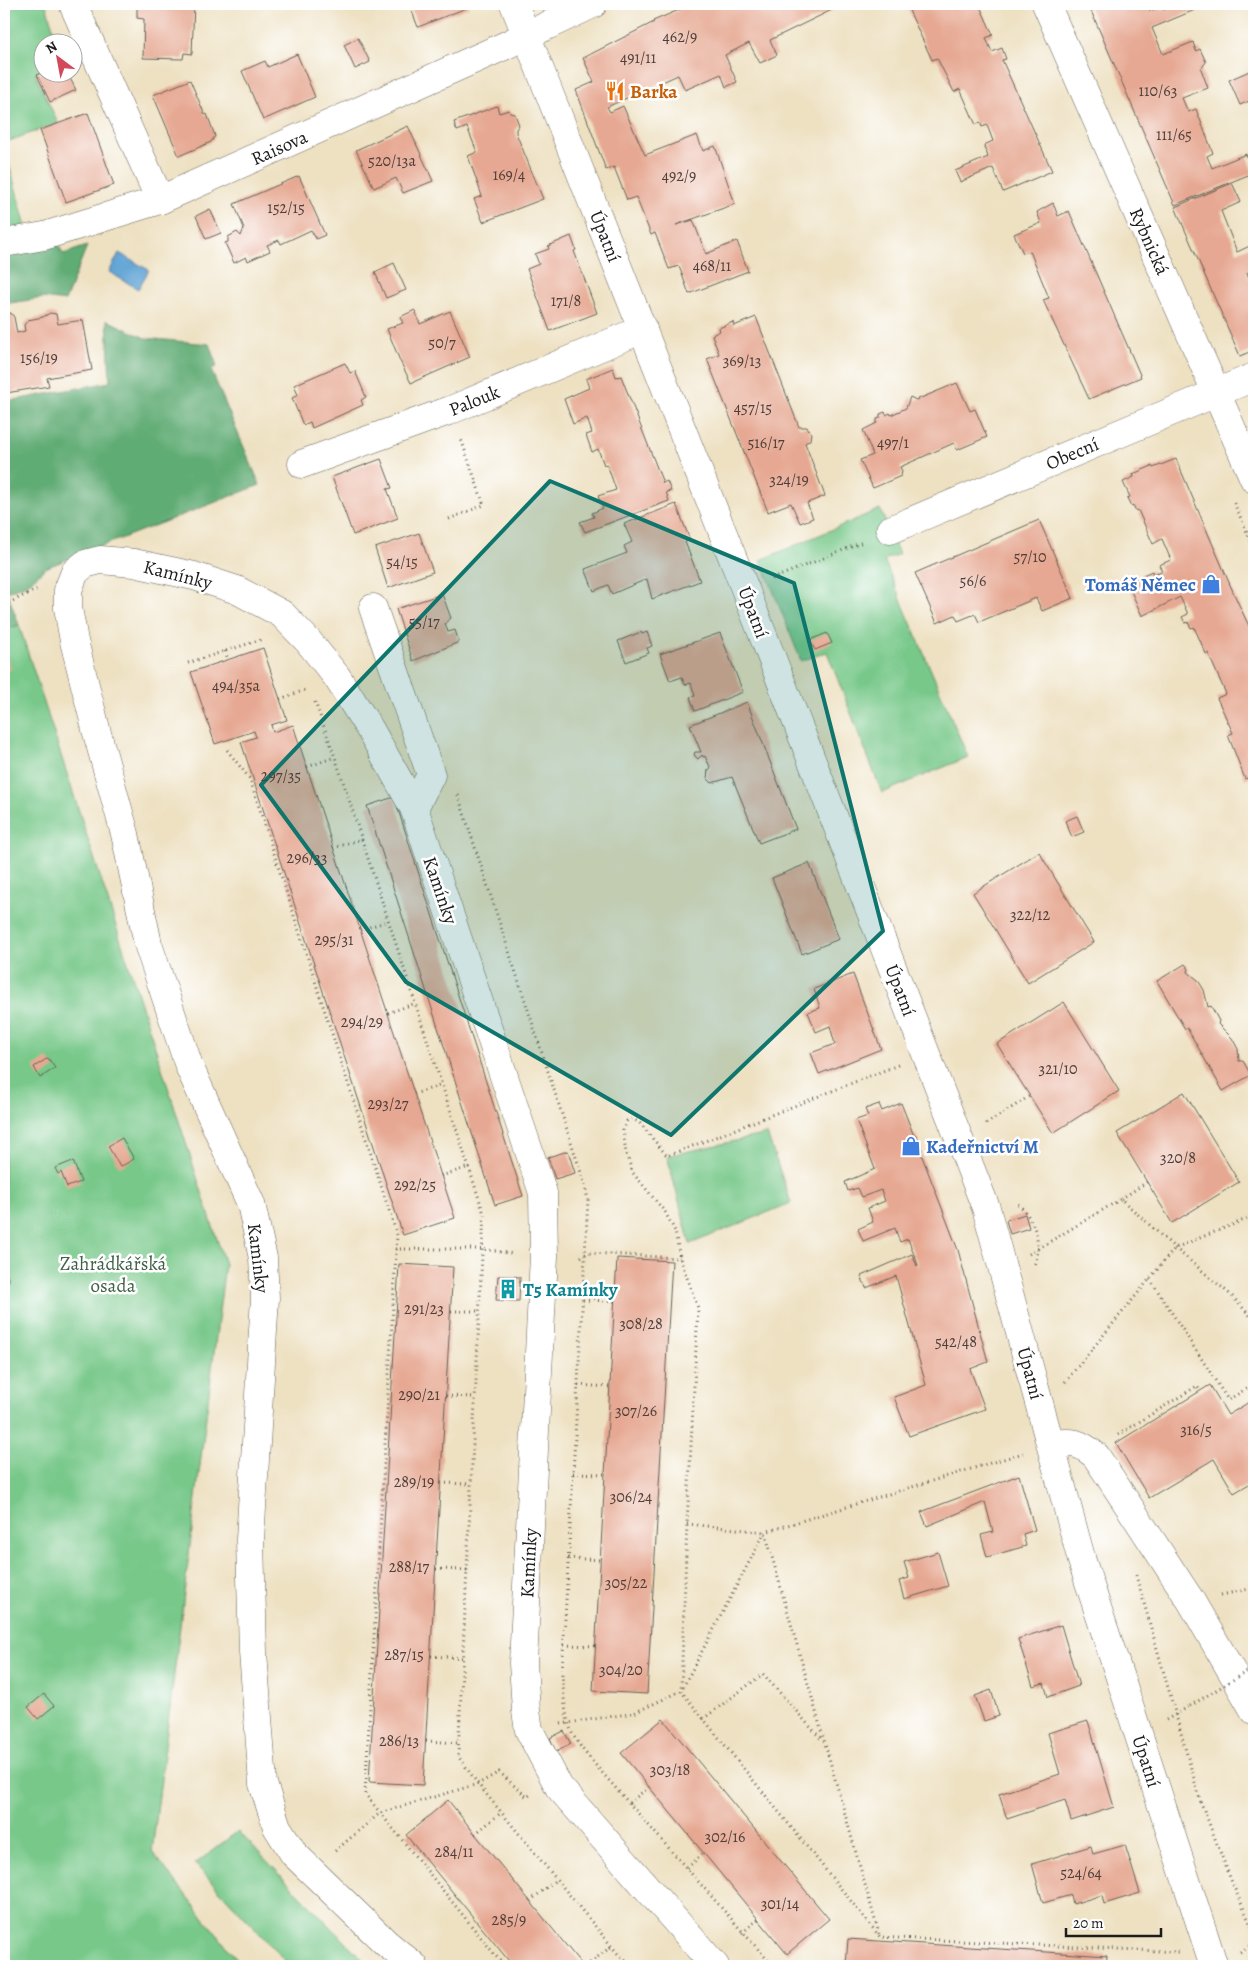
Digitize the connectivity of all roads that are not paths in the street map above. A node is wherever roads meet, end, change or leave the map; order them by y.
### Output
1 (73, 4) edge
2 (514, 4) edge
3 (593, 4) edge
4 (1046, 4) edge
5 (526, 35) junction
6 (160, 200) junction
7 (4, 244) edge
8 (643, 329) junction
9 (1254, 377) edge
10 (1216, 392) junction
11 (302, 464) dead end
12 (1254, 478) edge
13 (890, 530) road end
14 (373, 608) dead end
15 (414, 808) junction
16 (1051, 1444) junction
17 (1254, 1710) edge
18 (1224, 1961) edge
19 (414, 1966) edge
20 (715, 1966) edge

1 - 6 street
2 - 5 street, Úpatní
3 - 5 street, Raisova
4 - 10 street, Rybnická
5 - 6 street, Raisova
5 - 8 street, Úpatní
6 - 7 street, Raisova
8 - 11 street, Palouk
8 - 16 street, Úpatní
9 - 10 street, Obecní
10 - 12 street, Rybnická
10 - 13 street, Obecní
14 - 15 street
15 - 19 street, Kamínky
15 - 20 street, Kamínky
16 - 17 street
16 - 18 street, Úpatní

